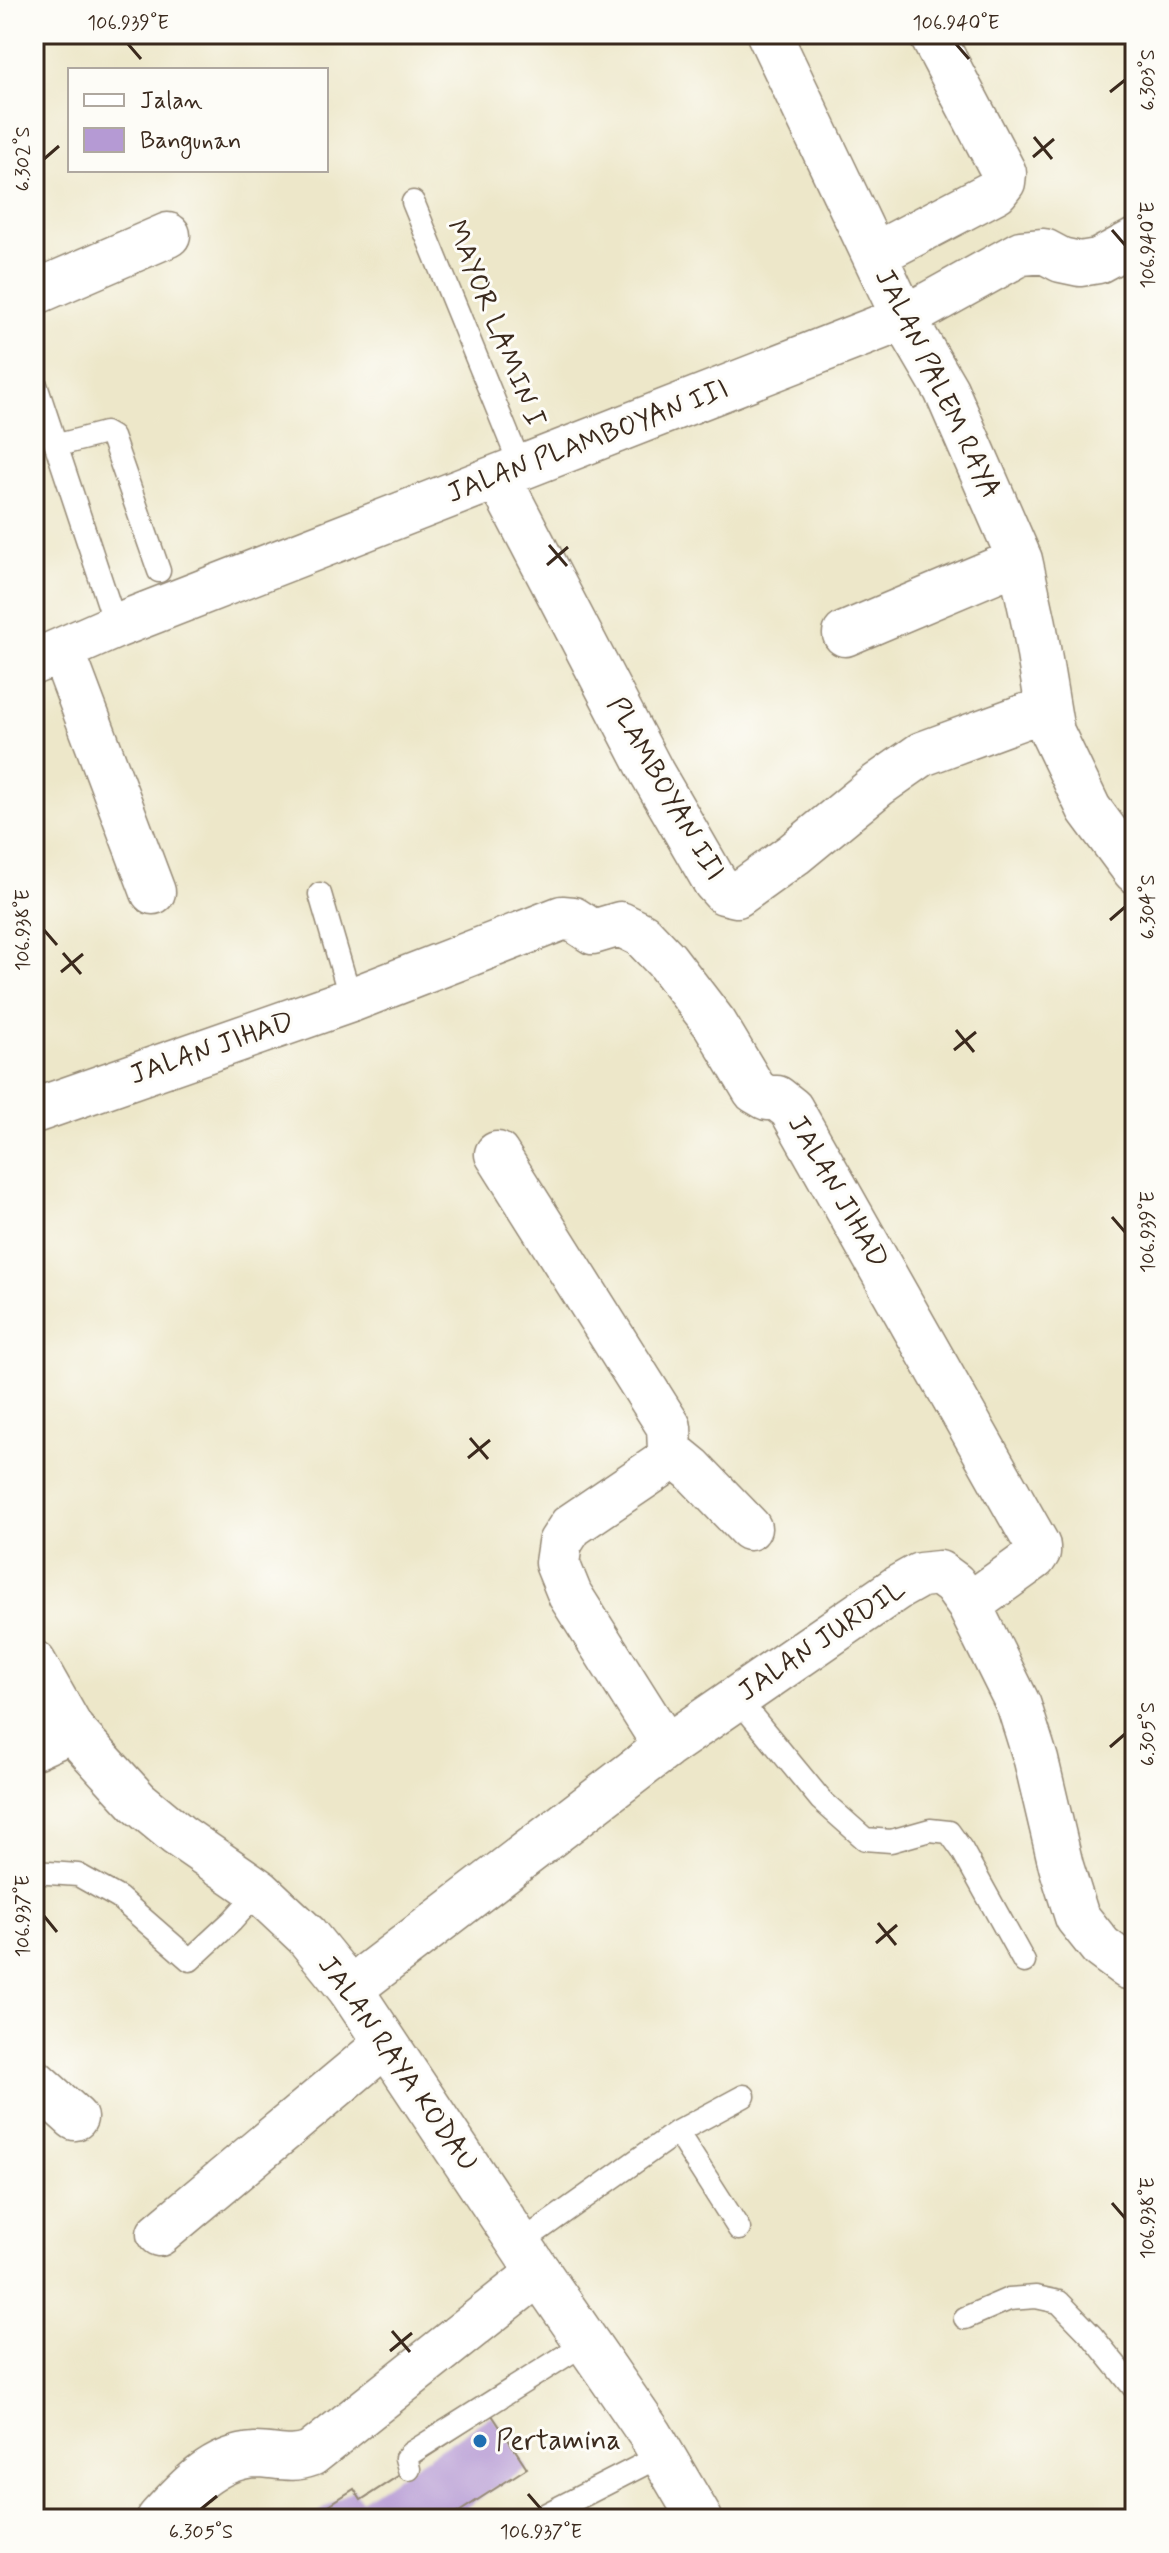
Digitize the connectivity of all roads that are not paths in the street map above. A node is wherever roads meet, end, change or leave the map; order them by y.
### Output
1 (931, 34) edge
2 (771, 35) edge
3 (413, 202) dead end
4 (168, 235) dead end
5 (1135, 241) edge
6 (874, 255) junction
7 (34, 293) edge
8 (904, 318) junction
9 (34, 379) edge
10 (58, 445) junction
11 (509, 472) junction
12 (1020, 560) junction
13 (159, 571) dead end
14 (116, 626) junction
15 (845, 634) dead end
16 (48, 656) edge
17 (1047, 708) junction
18 (1121, 828) edge
19 (1135, 871) edge
20 (153, 892) dead end
21 (320, 894) dead end
22 (351, 1000) junction
23 (34, 1111) edge
24 (497, 1154) dead end
25 (670, 1451) junction
26 (749, 1528) dead end
27 (969, 1605) junction
28 (34, 1663) edge
29 (737, 1698) junction
30 (53, 1739) edge
31 (666, 1747) junction
32 (34, 1872) edge
33 (259, 1891) junction
34 (1024, 1962) dead end
35 (1132, 1967) edge
36 (350, 1989) junction
37 (386, 2044) junction
38 (34, 2081) edge
39 (744, 2096) dead end
40 (75, 2118) dead end
41 (677, 2132) junction
42 (739, 2229) dead end
43 (159, 2234) dead end
44 (529, 2258) junction
45 (965, 2318) dead end
46 (587, 2342) junction
47 (1135, 2389) edge
48 (662, 2455) junction
49 (409, 2469) dead end
50 (159, 2519) edge
51 (537, 2519) edge
52 (700, 2519) edge

1 - 6 street
2 - 6 street, JALAN PALEM RAYA
3 - 11 lane, MAYOR LAMIN I
4 - 7 street
5 - 8 street, JALAN PLAMBOYAN III
6 - 8 street, JALAN PALEM RAYA
8 - 11 street, JALAN PLAMBOYAN III
8 - 12 street, JALAN PALEM RAYA
9 - 10 lane
10 - 13 lane
10 - 14 lane
11 - 14 street, JALAN PLAMBOYAN III
11 - 17 street, PLAMBOYAN III
12 - 15 street
12 - 17 street, JALAN PALEM RAYA
14 - 16 street, JALAN PLAMBOYAN III
16 - 20 street
17 - 18 street, JALAN PALEM RAYA
18 - 19 street, JALAN PALEM RAYA
21 - 22 lane
22 - 23 street, JALAN JIHAD
22 - 27 street, JALAN JIHAD
24 - 25 street
25 - 26 street
25 - 31 street
27 - 29 street, JALAN JURDIL
27 - 35 street, JALAN JURDIL
28 - 30 street, JALAN RAYA KODAU
29 - 31 street, JALAN JURDIL
29 - 34 lane
30 - 33 street, JALAN RAYA KODAU
31 - 36 street, JALAN JURDIL
32 - 33 lane
33 - 36 street, JALAN RAYA KODAU
36 - 37 street, JALAN RAYA KODAU
37 - 43 street
37 - 44 street, JALAN RAYA KODAU
38 - 40 street
39 - 41 lane
41 - 42 lane
41 - 44 lane
44 - 46 street, JALAN RAYA KODAU
44 - 50 street
45 - 47 lane
46 - 48 street, JALAN RAYA KODAU
46 - 49 lane
48 - 51 lane
48 - 52 street, JALAN RAYA KODAU

